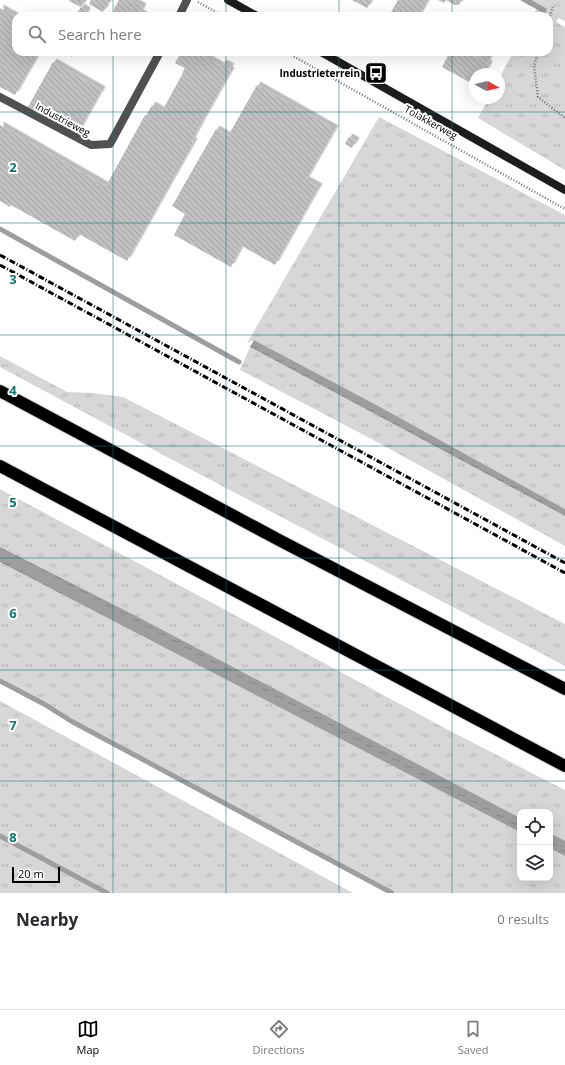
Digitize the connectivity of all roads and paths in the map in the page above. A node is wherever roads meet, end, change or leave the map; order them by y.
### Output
1 (187, 0) edge
2 (194, 0) edge
3 (228, 0) edge
4 (553, 7) dead end
5 (181, 12) edge
6 (216, 12) edge
7 (250, 12) edge
8 (551, 12) edge
9 (158, 56) edge
10 (293, 56) edge
11 (328, 56) edge
12 (537, 56) edge
13 (0, 97) edge
14 (565, 118) edge
15 (565, 190) edge
16 (565, 210) edge
17 (0, 391) edge
18 (0, 466) edge
19 (565, 689) edge
20 (565, 766) edge

1 - 5 street
2 - 6 path
3 - 7 main road
4 - 8 path
9 - 13 street, Industrieweg
10 - 16 path, Tolakkerweg
11 - 15 main road, Tolakkerweg
12 - 14 path
17 - 19 highway
18 - 20 highway

